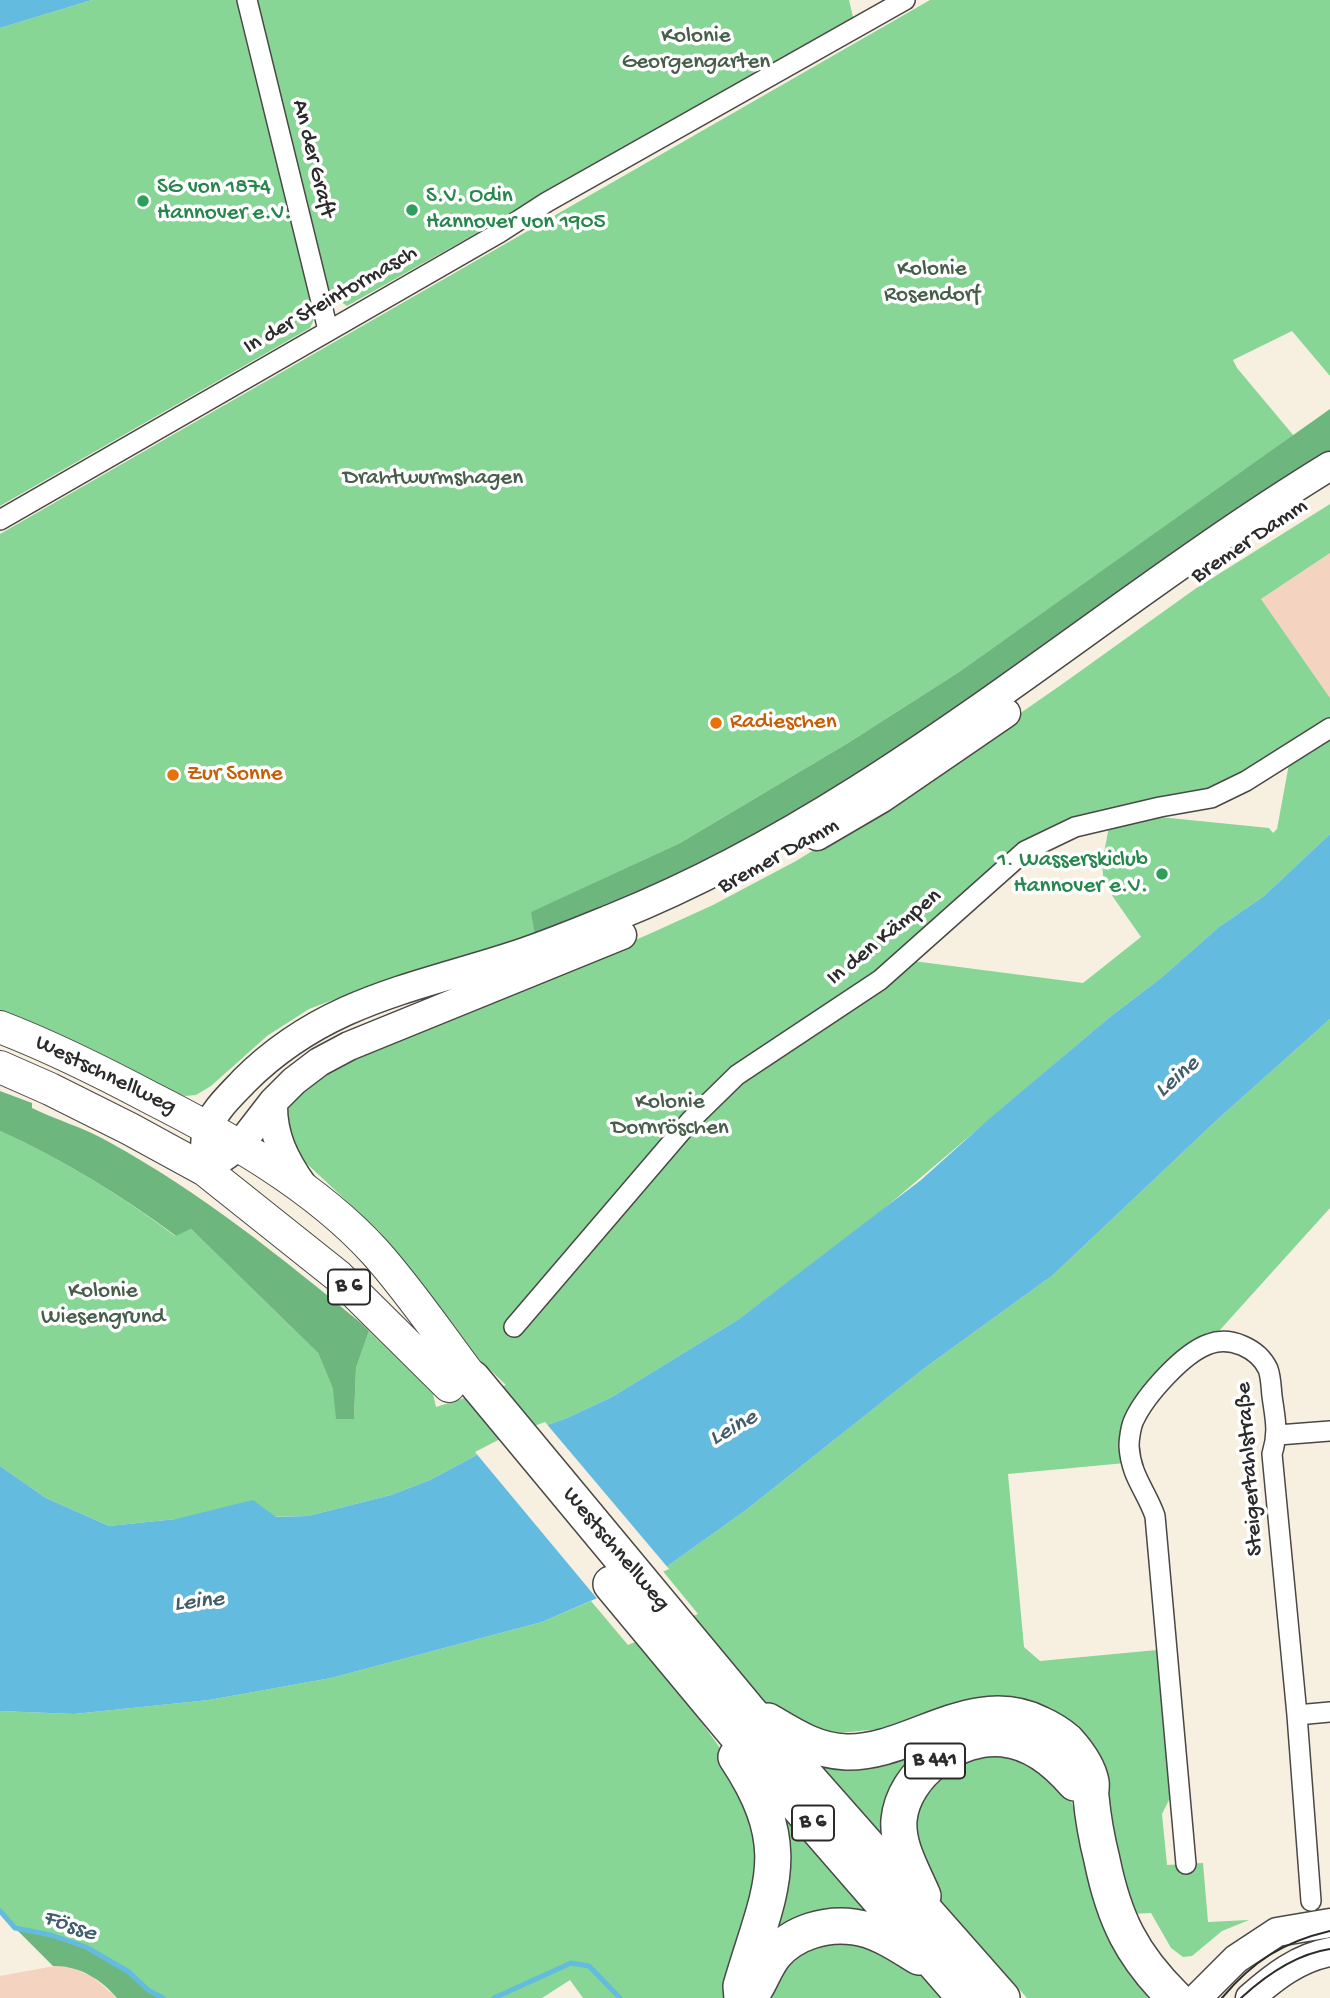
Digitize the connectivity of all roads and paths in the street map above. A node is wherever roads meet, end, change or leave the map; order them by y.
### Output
1 (247, 0) edge
2 (905, 0) edge
3 (328, 330) junction
4 (1330, 466) edge
5 (1330, 489) edge
6 (0, 520) edge
7 (1330, 729) edge
8 (556, 951) junction
9 (522, 964) junction
10 (0, 1027) edge
11 (0, 1067) edge
12 (230, 1096) junction
13 (273, 1102) junction
14 (162, 1104) junction
15 (208, 1127) junction
16 (239, 1146) junction
17 (205, 1170) junction
18 (306, 1192) junction
19 (514, 1327) dead end
20 (461, 1382) junction
21 (1330, 1431) edge
22 (1278, 1436) junction
23 (664, 1635) junction
24 (747, 1709) junction
25 (1330, 1712) edge
26 (1297, 1715) junction
27 (1090, 1795) junction
28 (1186, 1864) dead end
29 (1311, 1901) dead end
30 (933, 1922) junction
31 (1330, 1923) edge
32 (1330, 1952) edge
33 (938, 1968) junction
34 (742, 1998) edge
35 (749, 1998) edge
36 (965, 1998) edge
37 (1002, 1998) edge
38 (1175, 1998) edge
39 (1197, 1998) edge
40 (1250, 1998) edge

1 - 3 street, An der Graft
2 - 3 street, In der Steintormasch
3 - 6 street, In der Steintormasch
4 - 8 main road, Bremer Damm
5 - 8 main road, Bremer Damm
7 - 19 street, In den Kämpen
8 - 9 main road, Bremer Damm
9 - 12 main road, Bremer Damm
9 - 13 main road, Bremer Damm
10 - 14 main road, Westschnellweg / B 6
11 - 17 main road, Westschnellweg / B 6
12 - 14 main road
12 - 15 main road, Bremer Damm
13 - 16 main road, Bremer Damm
13 - 18 main road
14 - 15 main road, Westschnellweg / B 6
15 - 16 main road, Westschnellweg / B 6
15 - 17 main road
16 - 17 main road, Bremer Damm
16 - 18 main road, Westschnellweg / B 6
17 - 20 main road, Westschnellweg / B 6
18 - 20 main road, Westschnellweg / B 6
20 - 23 highway, Westschnellweg / B 6
21 - 22 street
22 - 26 street, Steigertahlstraße
22 - 28 street, Steigertahlstraße
23 - 24 highway, Westschnellweg / B 6
23 - 33 highway, Westschnellweg / B 6
23 - 34 highway
24 - 27 highway
24 - 30 highway, Westschnellweg / B 6
25 - 26 street
26 - 29 street, Steigertahlstraße
27 - 30 highway, B 441
27 - 38 highway
30 - 37 highway, Westschnellweg / B 6
31 - 39 main road
32 - 40 main road
33 - 35 highway
33 - 36 highway, Westschnellweg / B 6

